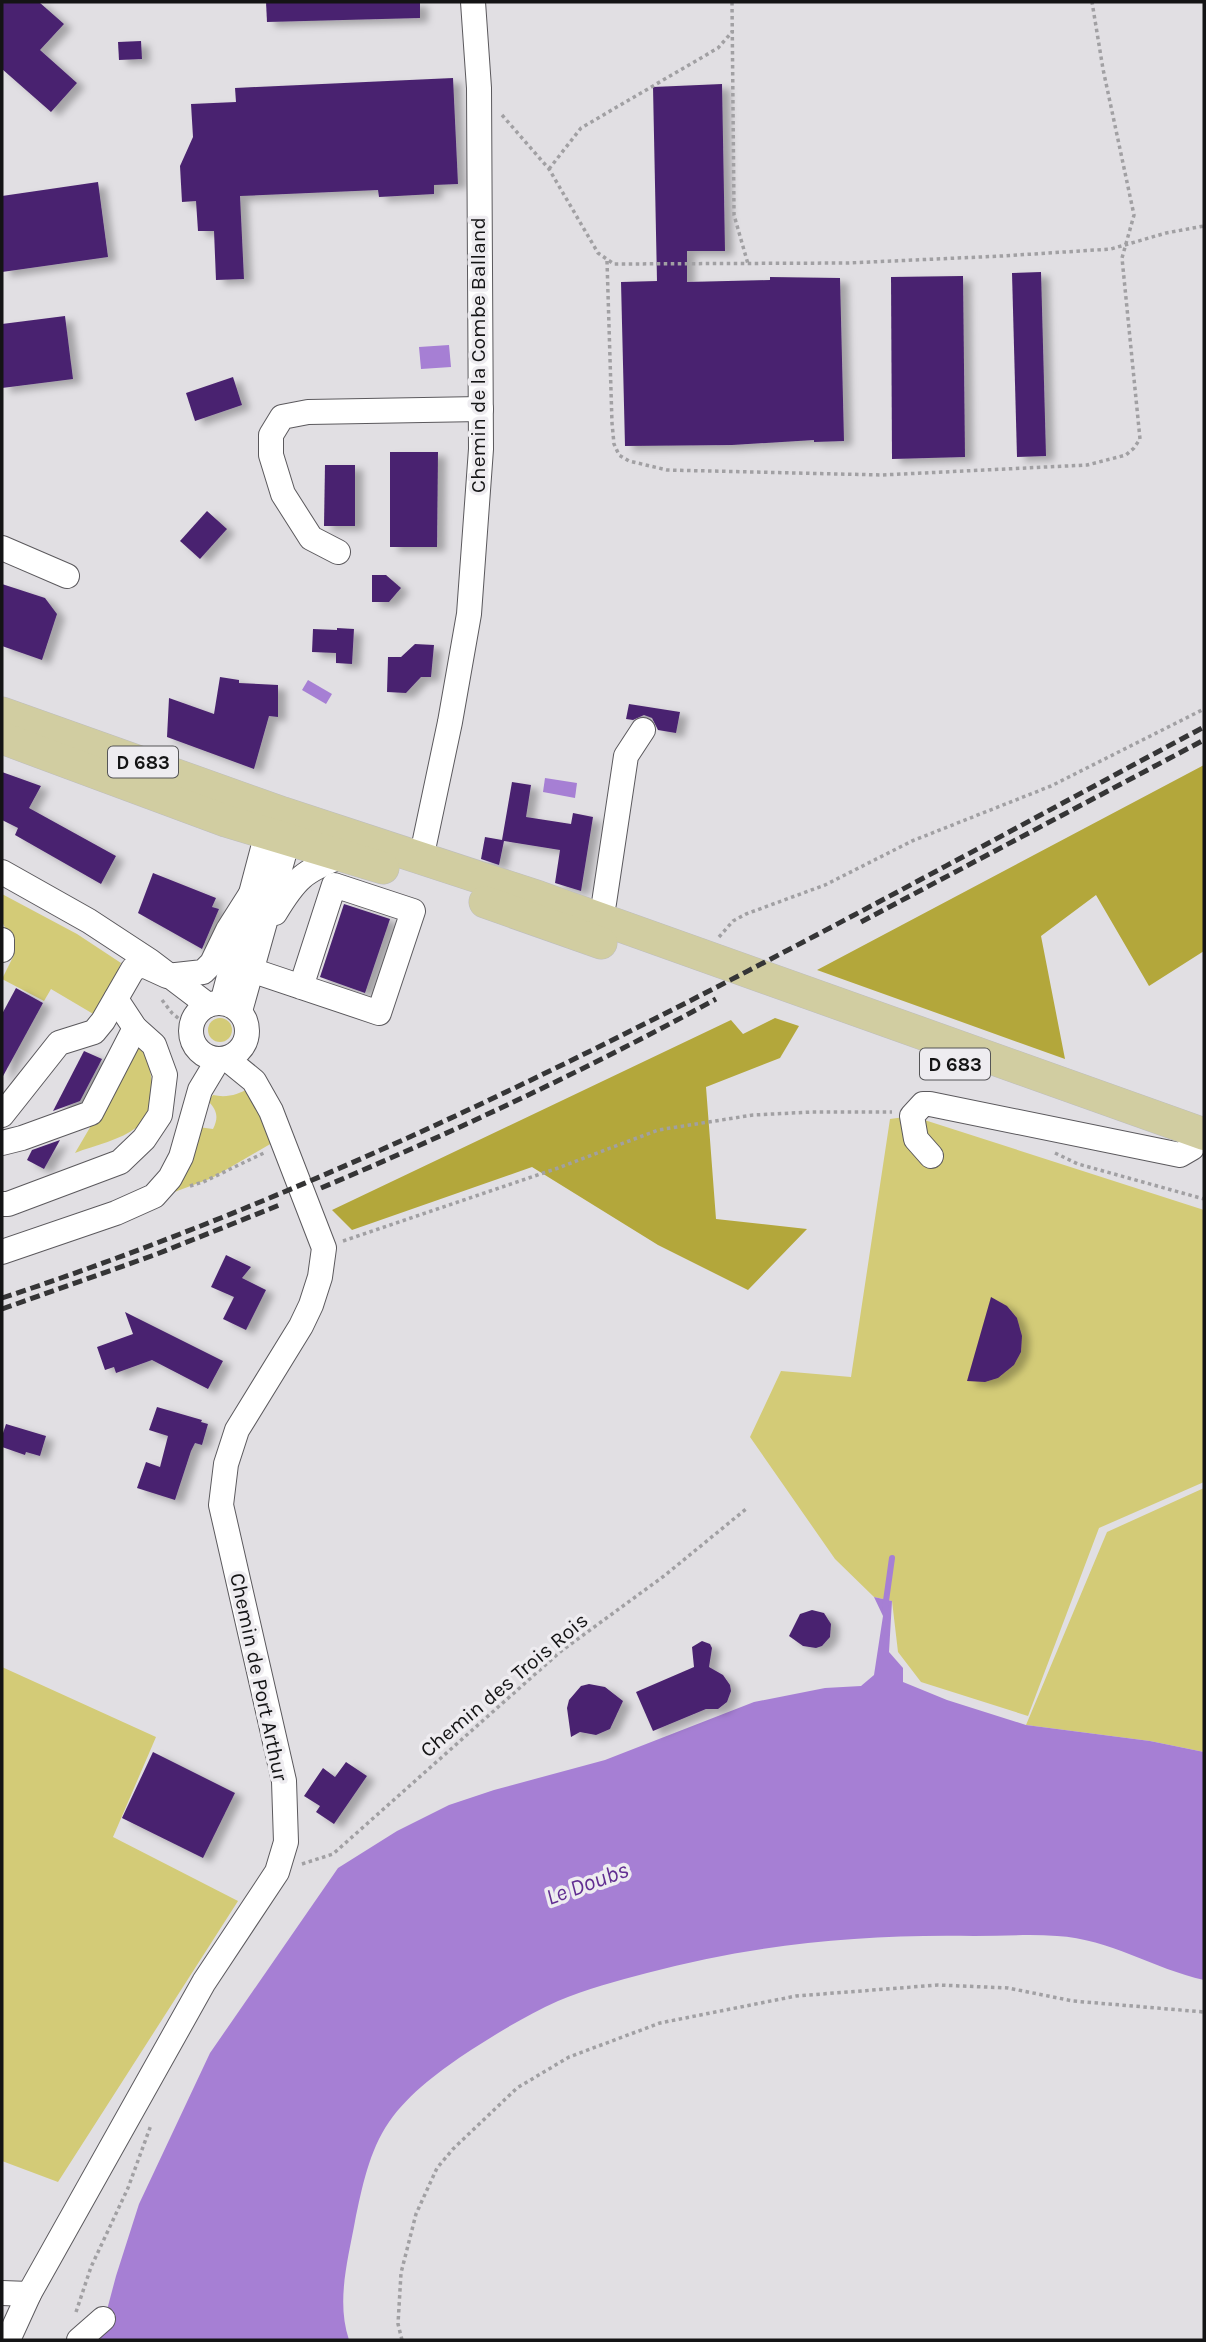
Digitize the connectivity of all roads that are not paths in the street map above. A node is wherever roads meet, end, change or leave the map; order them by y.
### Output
1 (473, 2) edge
2 (481, 409) junction
3 (2, 548) edge
4 (338, 552) dead end
5 (67, 576) dead end
6 (2, 713) edge
7 (643, 730) dead end
8 (2, 738) edge
9 (226, 821) junction
10 (279, 829) junction
11 (342, 856) junction
12 (421, 859) junction
13 (260, 865) junction
14 (2, 872) edge
15 (254, 889) junction
16 (600, 919) junction
17 (260, 933) junction
18 (2, 940) edge
19 (2, 950) edge
20 (251, 970) junction
21 (167, 976) junction
22 (301, 987) junction
23 (116, 999) junction
24 (203, 1018) junction
25 (135, 1028) junction
26 (229, 1055) junction
27 (200, 1090) junction
28 (2, 1115) edge
29 (2, 1143) edge
30 (1200, 1145) edge
31 (931, 1156) dead end
32 (2, 1204) edge
33 (2, 1252) edge
34 (2, 2293) edge
35 (29, 2294) junction
36 (103, 2319) dead end
37 (76, 2329) edge
38 (8, 2340) edge

1 - 2 street, Chemin de la Combe Balland
2 - 4 street
2 - 12 street, Chemin de la Combe Balland
3 - 5 street
6 - 10 main road, D 683
7 - 16 street
8 - 9 main road, D 683
9 - 10 main road, D 683
9 - 13 street
10 - 11 main road, D 683
10 - 12 main road, D 683
10 - 13 street
10 - 17 street
11 - 17 street
11 - 30 main road, D 683
12 - 16 main road, D 683
13 - 15 street
14 - 21 street
15 - 21 street
15 - 24 street
16 - 30 main road, D 683
17 - 20 street
18 - 19 street
20 - 22 street
20 - 24 street
21 - 23 street
21 - 24 street
22 - 22 street
23 - 25 street
23 - 28 street
24 - 26 street
24 - 26 street
24 - 27 street
25 - 29 street
25 - 32 street
26 - 27 street
26 - 35 street, Chemin de Port Arthur
27 - 33 street
30 - 31 street
34 - 35 street
35 - 38 street, Chemin de Port Arthur
36 - 37 street

